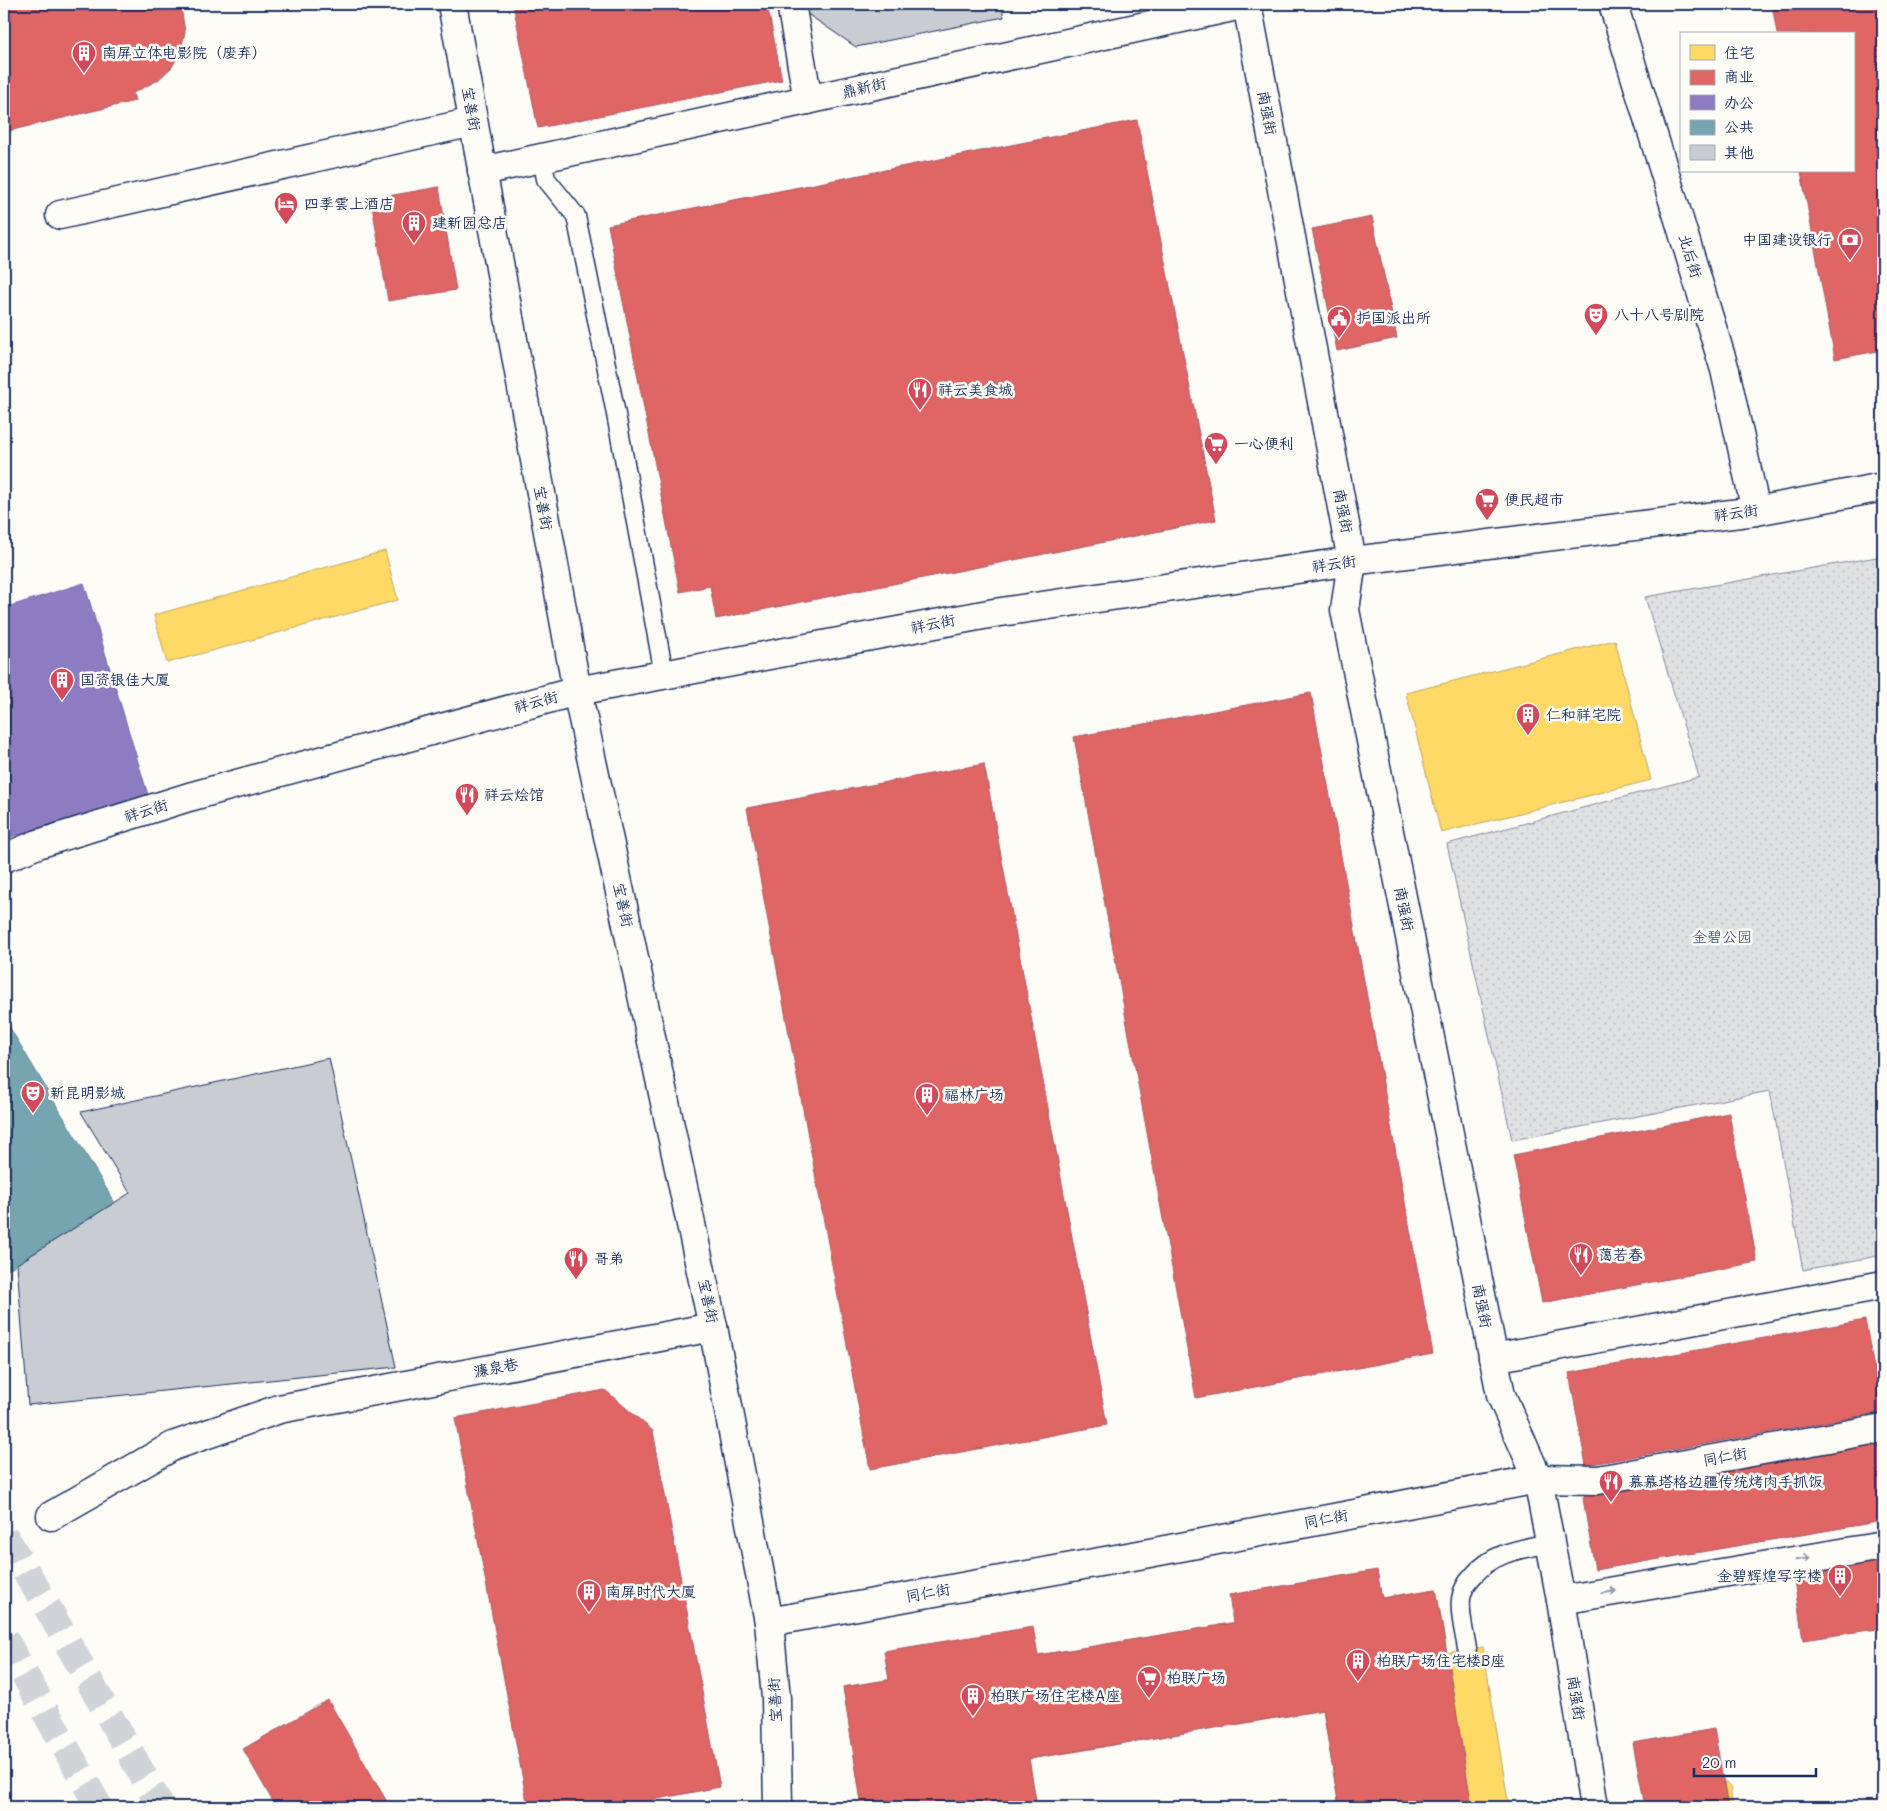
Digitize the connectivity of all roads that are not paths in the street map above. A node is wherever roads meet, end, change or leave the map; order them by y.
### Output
1 (452, 4) edge
2 (791, 4) edge
3 (1246, 4) edge
4 (1612, 4) edge
5 (808, 100) junction
6 (473, 122) junction
7 (542, 158) junction
8 (482, 171) junction
9 (60, 215) dead end
10 (1883, 487) edge
11 (1756, 511) junction
12 (1352, 561) junction
13 (664, 674) junction
14 (577, 691) junction
15 (4, 858) edge
16 (1883, 1285) edge
17 (714, 1327) junction
18 (1493, 1358) junction
19 (1883, 1428) edge
20 (1538, 1479) junction
21 (51, 1516) dead end
22 (1550, 1543) junction
23 (1883, 1546) edge
24 (1561, 1600) junction
25 (769, 1622) junction
26 (1468, 1649) dead end
27 (778, 1807) edge
28 (1594, 1807) edge

1 - 6 street, 宝善街
2 - 5 street
3 - 5 street, 鼎新街
3 - 12 street, 南强街
4 - 11 street, 北后街
5 - 7 street, 鼎新街
6 - 8 street, 宝善街
6 - 9 street
7 - 8 street, 鼎新街
7 - 13 lane
8 - 14 street, 宝善街
10 - 11 street, 祥云街
11 - 12 street, 祥云街
12 - 13 street, 祥云街
12 - 18 street, 南强街
13 - 14 street, 祥云街
14 - 15 street, 祥云街
14 - 17 street, 宝善街
16 - 18 street
17 - 21 street, 濂泉巷
17 - 25 street, 宝善街
18 - 20 street, 南强街
19 - 20 street, 同仁街
20 - 22 street, 南强街
20 - 25 street, 同仁街
22 - 24 street, 南强街
22 - 26 lane
24 -> 23 street
24 - 28 street, 南强街
25 - 27 street, 宝善街

